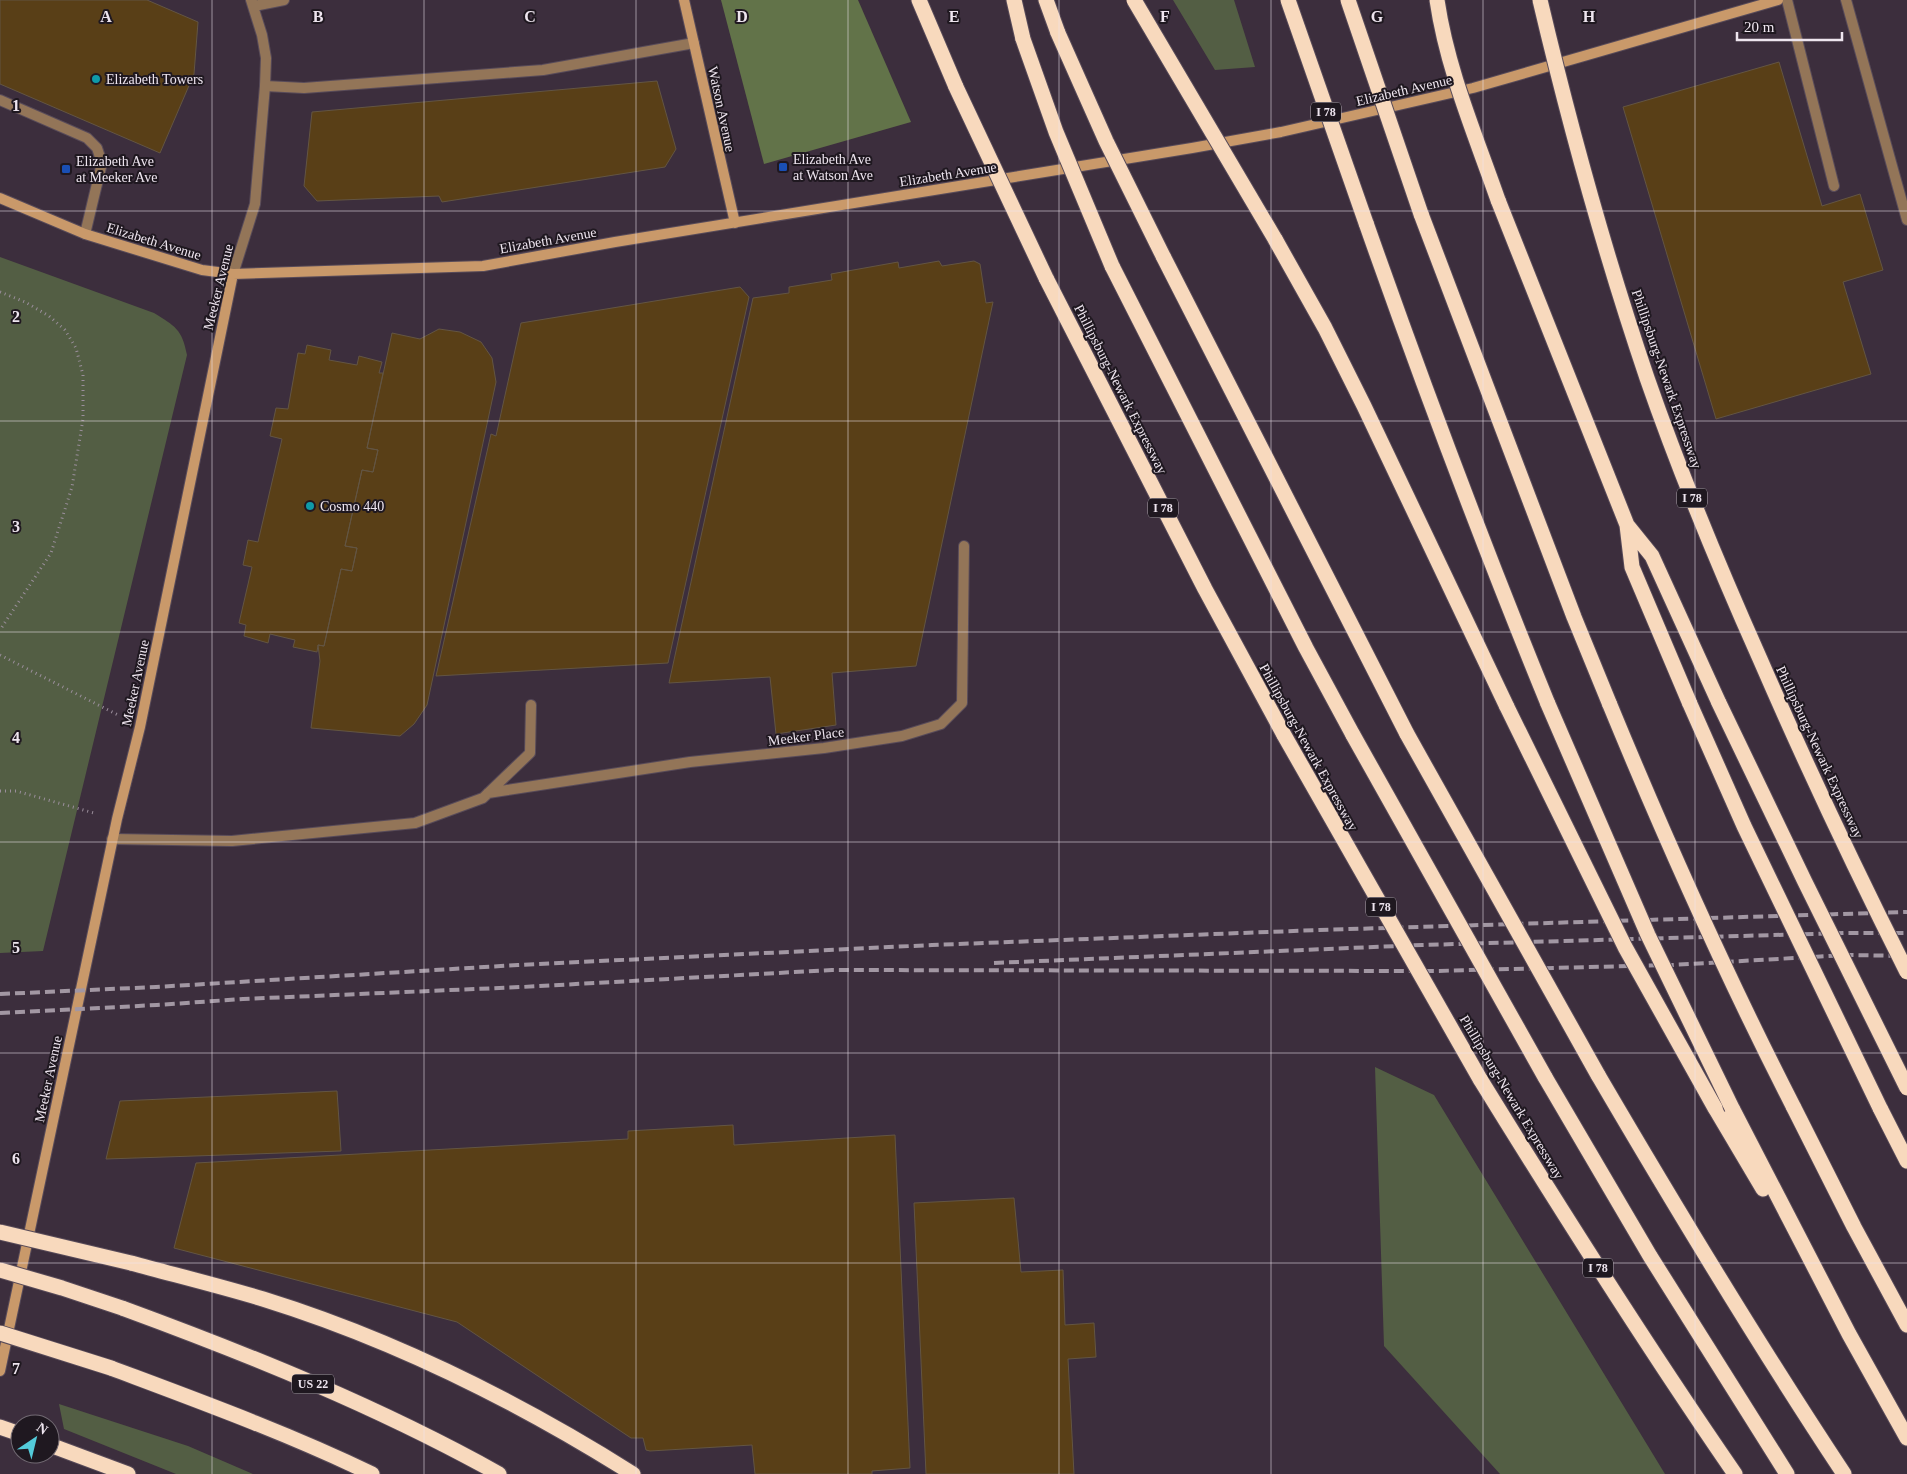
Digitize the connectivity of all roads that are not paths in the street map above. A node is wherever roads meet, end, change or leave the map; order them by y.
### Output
1 (284, 0) edge
2 (684, 0) edge
3 (919, 0) edge
4 (1014, 0) edge
5 (1046, 0) edge
6 (1134, 0) edge
7 (1288, 0) edge
8 (1348, 0) edge
9 (1437, 0) edge
10 (1540, 0) edge
11 (1778, 0) edge
12 (1788, 0) edge
13 (1846, 0) edge
14 (253, 3) edge
15 (694, 43) junction
16 (265, 86) junction
17 (0, 100) edge
18 (1834, 186) dead end
19 (0, 198) edge
20 (1906, 220) edge
21 (735, 223) junction
22 (85, 234) junction
23 (233, 274) junction
24 (1627, 525) junction
25 (964, 546) dead end
26 (531, 705) dead end
27 (488, 793) junction
28 (112, 839) junction
29 (1907, 972) edge
30 (1907, 1088) edge
31 (1907, 1161) edge
32 (0, 1232) edge
33 (0, 1270) edge
34 (1907, 1325) edge
35 (0, 1333) edge
36 (1849, 1334) junction
37 (0, 1371) edge
38 (1907, 1438) edge
39 (60, 1449) edge
40 (128, 1474) edge
41 (372, 1474) edge
42 (499, 1474) edge
43 (633, 1474) edge
44 (1735, 1474) edge
45 (1788, 1474) edge
46 (1844, 1474) edge

1 - 14 street
2 - 15 main road, Watson Avenue
3 - 44 highway, Phillipsburg-Newark Expressway / I 78, bridge
4 - 45 highway, bridge
5 - 46 highway, bridge
6 - 36 highway, bridge
7 - 36 highway, I 78, bridge
8 - 34 highway, bridge
9 - 24 highway, bridge
10 - 29 highway, Phillipsburg-Newark Expressway / I 78, bridge
11 - 21 main road, Elizabeth Avenue
12 - 18 street
13 - 20 street
14 - 16 street, Meeker Avenue
15 - 16 street
15 - 21 main road, Watson Avenue
16 - 23 street, Meeker Avenue
17 - 22 street
19 - 22 main road, Elizabeth Avenue
21 - 23 main road, Elizabeth Avenue
22 - 23 main road, Elizabeth Avenue
23 - 28 main road, Meeker Avenue
24 - 30 highway, bridge
24 - 31 highway, bridge
25 - 27 street, Meeker Place
26 - 27 street
27 - 28 street
28 - 37 main road, Meeker Avenue
32 - 43 highway, bridge
33 - 42 highway, US 22, bridge
35 - 41 highway, bridge
36 - 38 highway, I 78
39 - 40 highway

